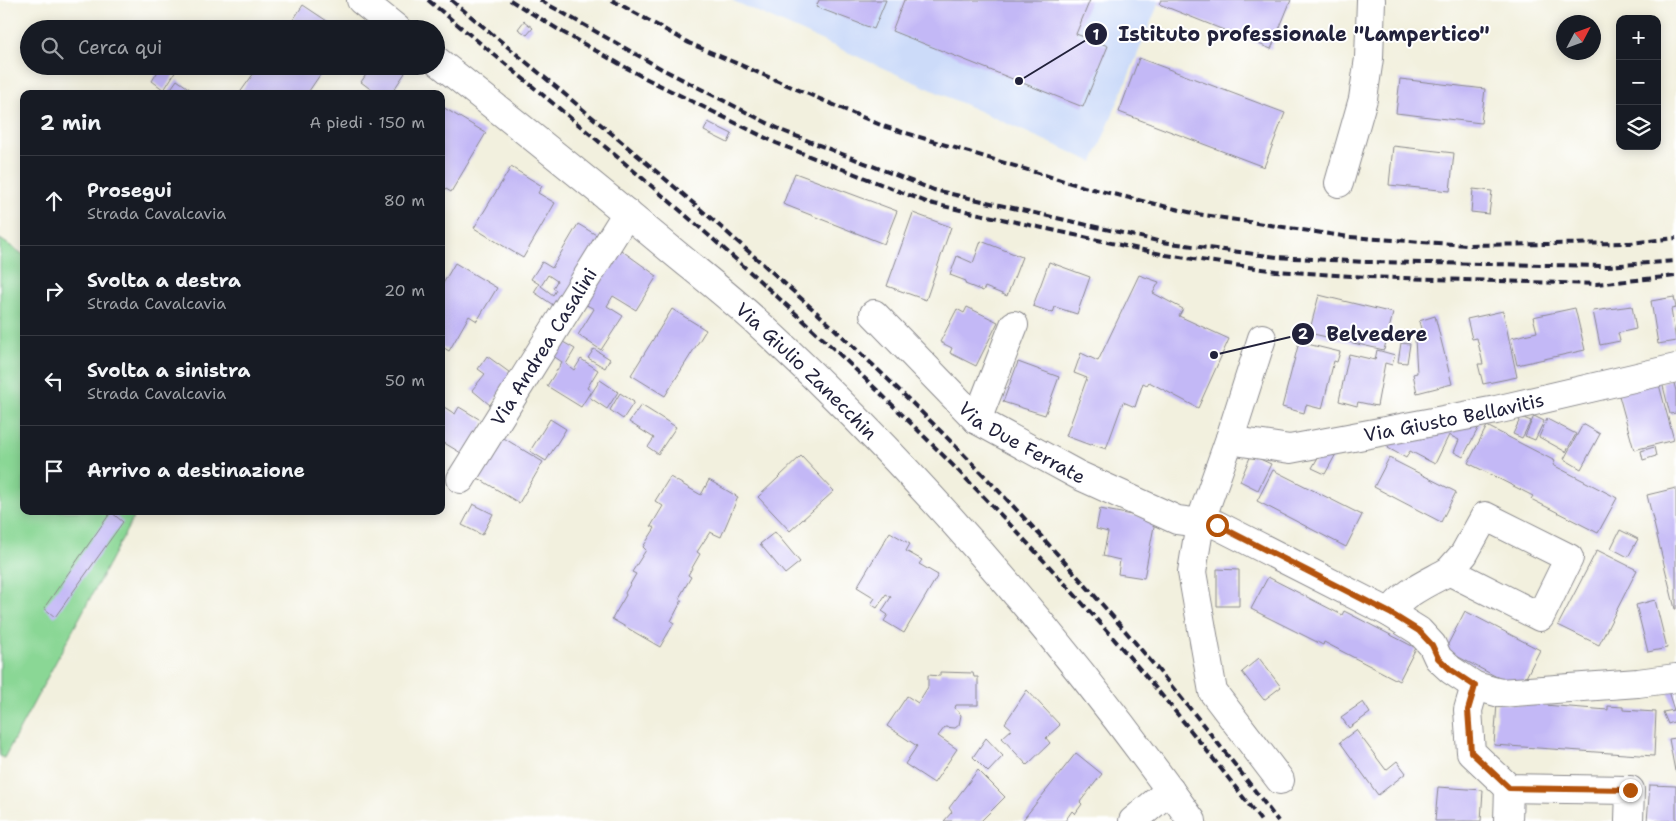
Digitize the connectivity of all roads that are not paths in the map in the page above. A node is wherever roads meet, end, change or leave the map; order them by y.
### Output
1 (361, 0) edge
2 (1371, 0) edge
3 (386, 20) edge
4 (445, 67) edge
5 (1339, 183) dead end
6 (627, 213) junction
7 (874, 314) dead end
8 (1014, 325) dead end
9 (1262, 338) dead end
10 (1676, 368) edge
11 (976, 420) junction
12 (1230, 438) junction
13 (461, 479) dead end
14 (1200, 523) junction
15 (1449, 571) dead end
16 (1390, 613) junction
17 (1676, 678) edge
18 (1475, 686) junction
19 (1280, 780) dead end
20 (1509, 788) junction
21 (1170, 790) junction
22 (1133, 821) edge
23 (1192, 821) edge
24 (1508, 821) edge
25 (1628, 821) edge

1 - 3 street
2 - 5 street
4 - 6 street, Via Giulio Zanecchin
6 - 13 street, Via Andrea Casalini
6 - 21 street, Via Giulio Zanecchin
7 - 11 street, Via Due Ferrate
8 - 11 street
9 - 12 street
10 - 12 street, Via Giusto Bellavitis
11 - 14 street, Via Due Ferrate
12 - 14 street
14 - 16 street, Via Due Ferrate
14 - 19 street
15 - 16 street
16 - 18 street, Via Due Ferrate
17 - 18 street, Via Due Ferrate
18 - 20 street
20 - 24 street
20 - 25 street
21 - 22 street
21 - 23 street, Via Giulio Zanecchin

